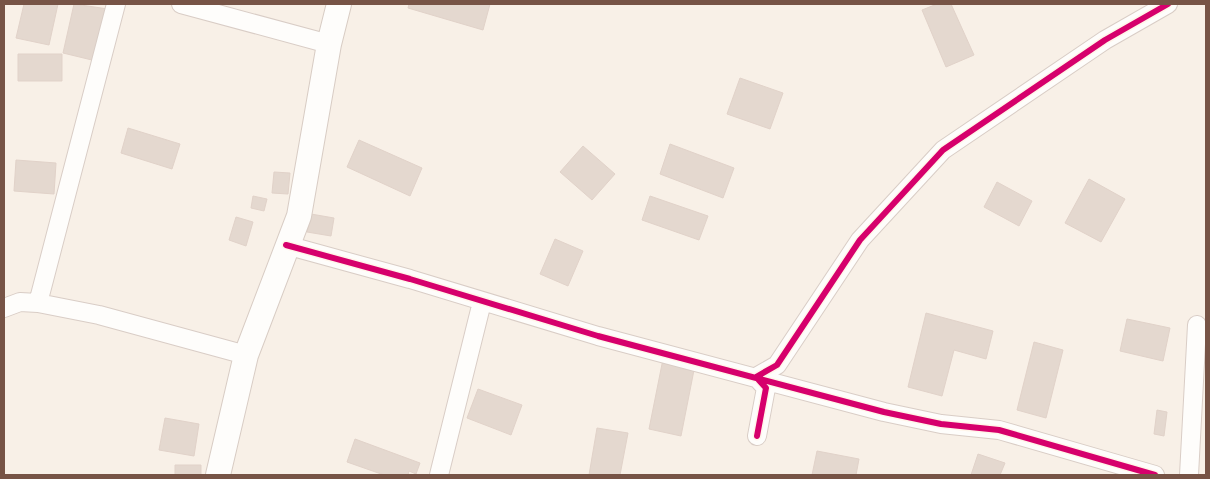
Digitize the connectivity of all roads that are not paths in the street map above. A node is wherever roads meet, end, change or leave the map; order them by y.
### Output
1 (116, 4) edge
2 (181, 4) edge
3 (339, 4) edge
4 (1168, 4) edge
5 (329, 44) junction
6 (286, 245) junction
7 (482, 302) junction
8 (38, 303) junction
9 (4, 308) edge
10 (1197, 325) dead end
11 (246, 355) junction
12 (756, 377) junction
13 (757, 436) dead end
14 (218, 475) edge
15 (439, 475) edge
16 (1155, 475) edge
17 (1189, 475) edge

1 - 8 street
2 - 5 street
3 - 5 street
4 - 12 street
5 - 6 street
6 - 7 street
6 - 11 street
7 - 12 street
7 - 15 street
8 - 9 street
8 - 11 street
10 - 17 street
11 - 14 street
12 - 13 street
12 - 16 street

